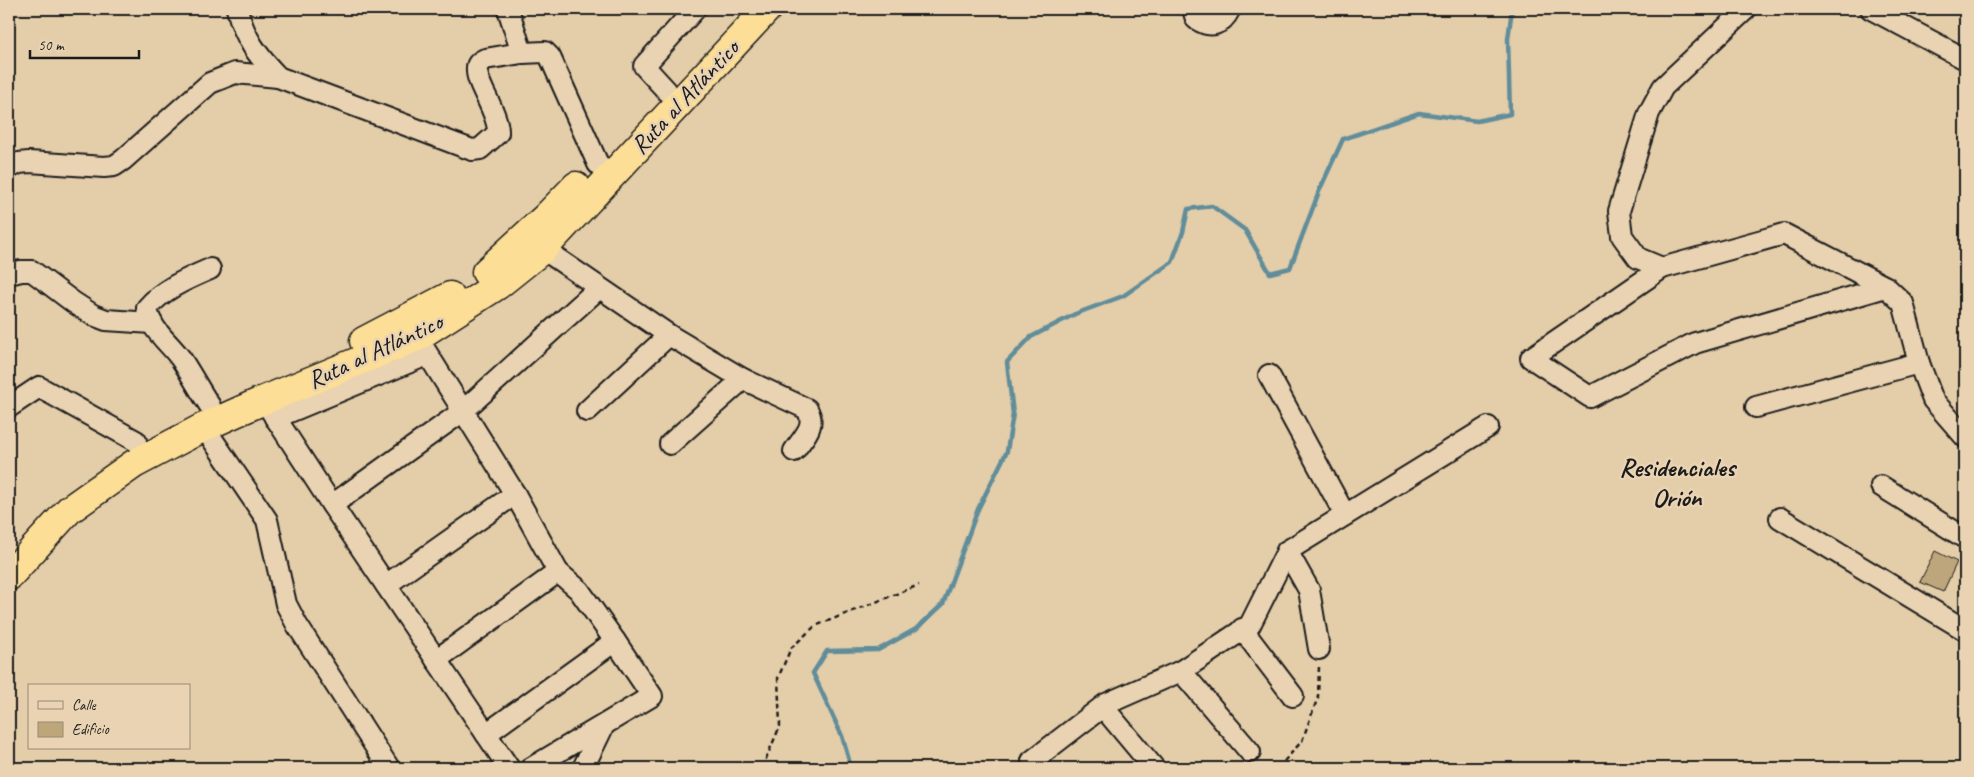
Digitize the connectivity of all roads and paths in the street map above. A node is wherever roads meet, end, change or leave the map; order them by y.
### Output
1 (237, 9) edge
2 (508, 9) edge
3 (695, 9) edge
4 (743, 9) edge
5 (767, 9) edge
6 (1193, 9) edge
7 (1230, 9) edge
8 (1746, 9) edge
9 (1872, 9) edge
10 (1896, 14) edge
11 (522, 53) junction
12 (1965, 59) edge
13 (278, 77) junction
14 (668, 91) junction
15 (598, 164) junction
16 (9, 168) edge
17 (543, 249) junction
18 (1662, 268) junction
19 (210, 269) dead end
20 (9, 274) edge
21 (1886, 287) junction
22 (599, 288) junction
23 (152, 324) junction
24 (669, 335) junction
25 (422, 346) junction
26 (1918, 363) junction
27 (1269, 375) dead end
28 (743, 379) junction
29 (1756, 407) dead end
30 (9, 408) edge
31 (270, 409) junction
32 (463, 411) junction
33 (587, 411) dead end
34 (207, 417) junction
35 (1488, 427) dead end
36 (1965, 437) edge
37 (136, 441) junction
38 (670, 444) dead end
39 (794, 451) dead end
40 (1881, 486) dead end
41 (515, 494) junction
42 (332, 505) junction
43 (1345, 515) junction
44 (1780, 518) dead end
45 (1965, 538) edge
46 (1287, 551) junction
47 (9, 552) edge
48 (558, 572) junction
49 (9, 576) edge
50 (386, 585) junction
51 (919, 586) dead end
52 (1242, 629) junction
53 (1965, 630) edge
54 (615, 641) junction
55 (1319, 649) joint
56 (436, 660) junction
57 (1181, 671) junction
58 (1293, 696) dead end
59 (1102, 707) junction
60 (603, 727) junction
61 (486, 734) junction
62 (1250, 752) dead end
63 (389, 768) edge
64 (509, 768) edge
65 (532, 768) edge
66 (582, 768) edge
67 (762, 768) edge
68 (1039, 768) edge
69 (1154, 768) edge
70 (1278, 768) edge

1 - 13 street
2 - 11 street
3 - 14 street
4 - 14 highway, Ruta al Atlántico
5 - 17 highway, Ruta al Atlántico
6 - 7 street
8 - 18 street
9 - 10 street
10 - 12 street
11 - 13 street
11 - 15 street
13 - 16 street
14 - 15 highway, Ruta al Atlántico
15 - 34 highway, Ruta al Atlántico
17 - 22 street
17 - 25 highway, Ruta al Atlántico
18 - 21 street
18 - 21 street
19 - 23 street
20 - 23 street
21 - 26 street
22 - 24 street
22 - 32 street
23 - 34 street
24 - 28 street
24 - 33 street
25 - 31 highway, Ruta al Atlántico
25 - 32 street
26 - 29 street
26 - 36 street
27 - 43 street
28 - 38 street
28 - 39 street
30 - 37 street
31 - 34 highway, Ruta al Atlántico
31 - 42 street
32 - 41 street
32 - 42 street
34 - 37 highway, Ruta al Atlántico
34 - 49 highway, Ruta al Atlántico
34 - 63 street
35 - 43 street
37 - 47 highway, Ruta al Atlántico
40 - 45 street
41 - 48 street
41 - 50 street
42 - 50 street
43 - 46 street
44 - 53 street
46 - 52 street
46 - 55 street
48 - 54 street
48 - 56 street
50 - 56 street
51 - 67 path
52 - 57 street
52 - 58 street
54 - 60 street
54 - 61 street
55 - 70 path
56 - 61 street
57 - 59 street
57 - 62 street
59 - 68 street
59 - 69 street
60 - 65 street
60 - 66 street
61 - 64 street

